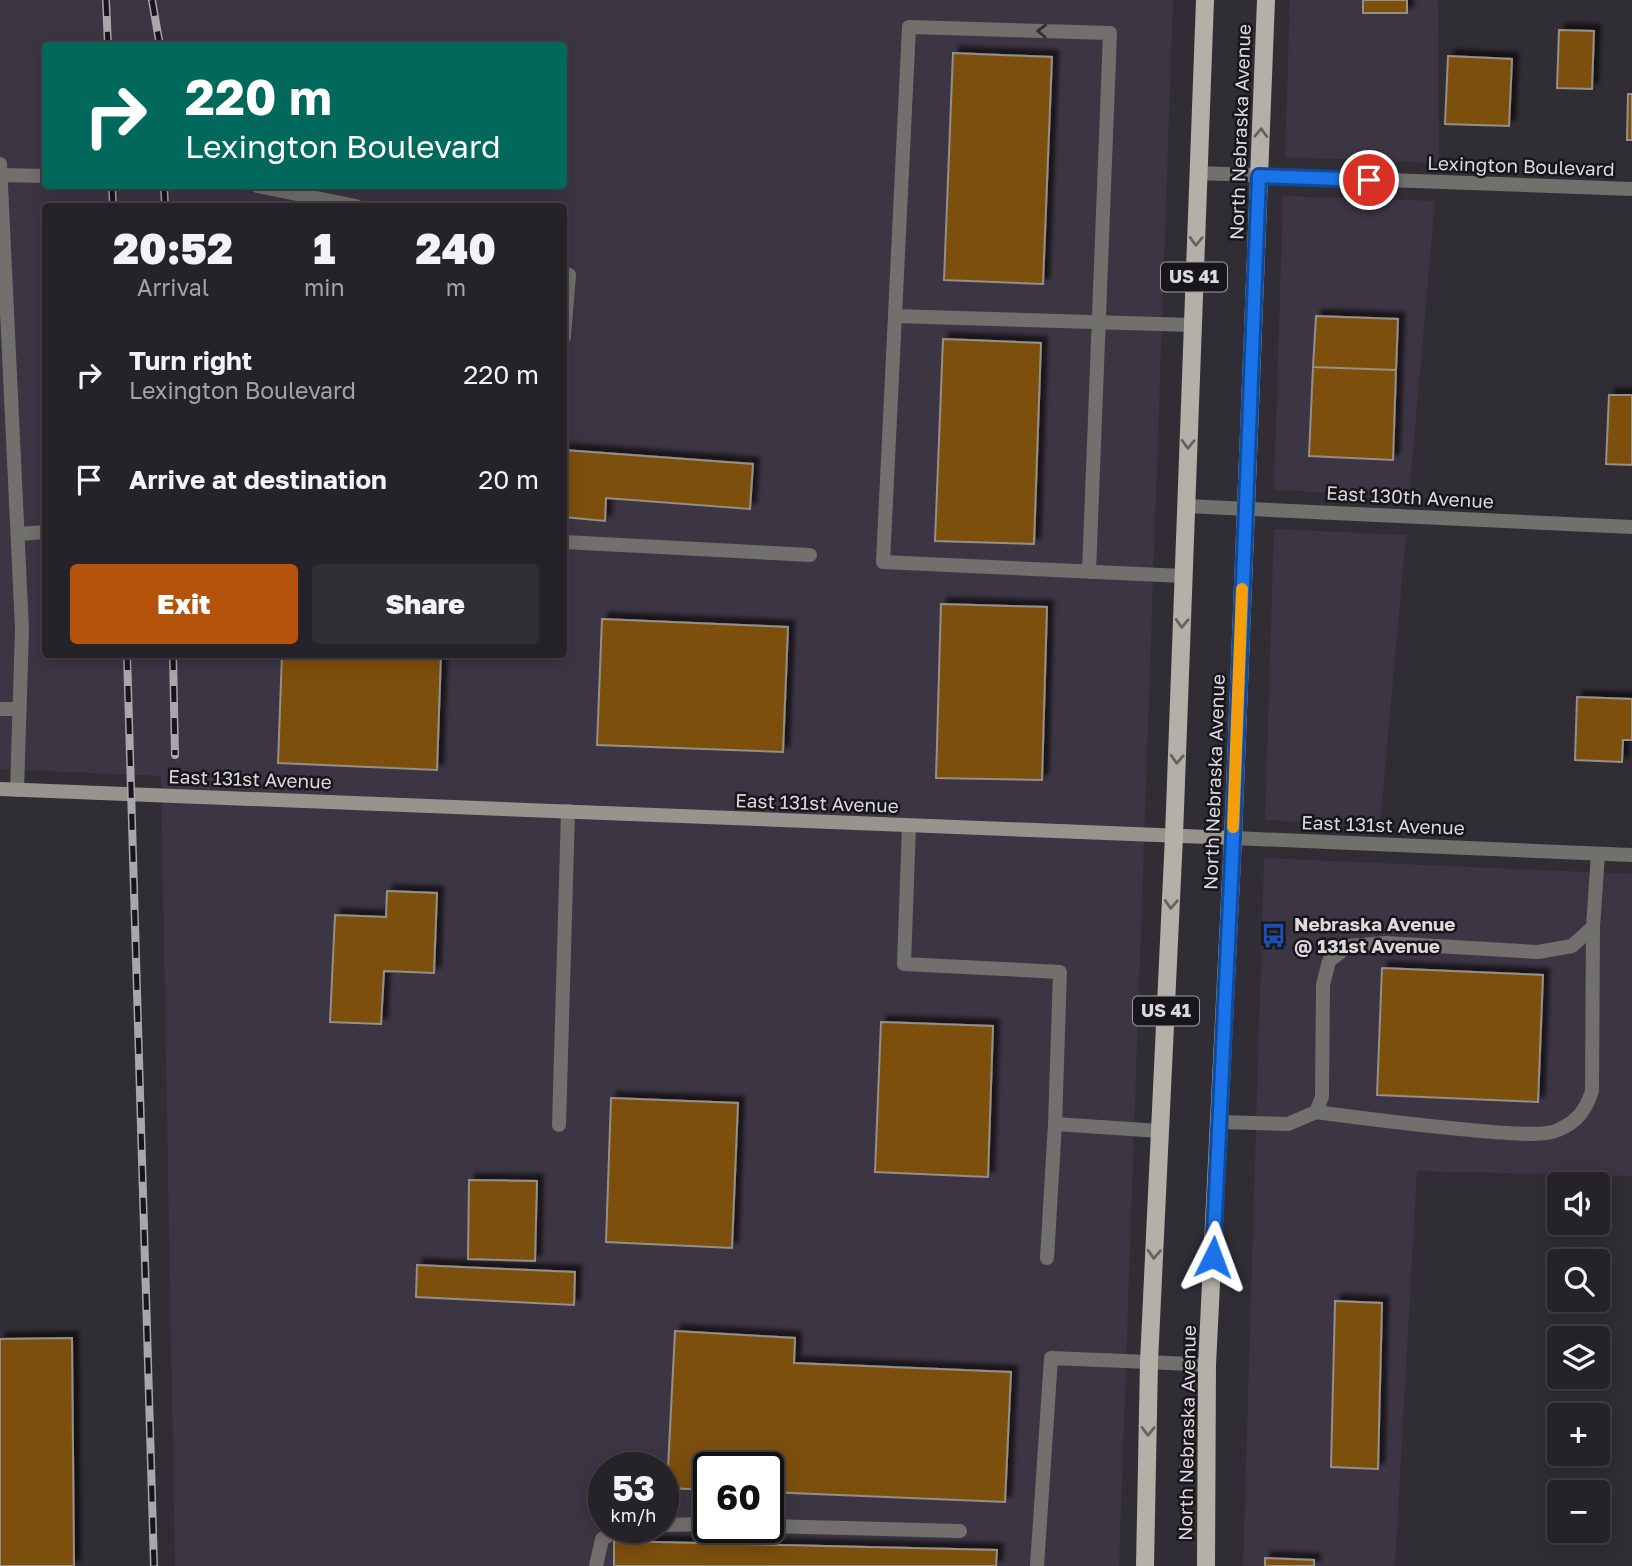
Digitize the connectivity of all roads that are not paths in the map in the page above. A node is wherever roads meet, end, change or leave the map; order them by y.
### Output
1 (1205, 0) edge
2 (1266, 0) edge
3 (0, 164) edge
4 (1198, 173) junction
5 (0, 175) edge
6 (42, 176) edge
7 (1259, 176) junction
8 (272, 189) edge
9 (1632, 189) edge
10 (341, 203) edge
11 (567, 274) edge
12 (567, 300) edge
13 (895, 316) junction
14 (1098, 322) junction
15 (1192, 325) junction
16 (1186, 506) junction
17 (1245, 508) junction
18 (1632, 527) edge
19 (42, 532) edge
20 (18, 534) junction
21 (567, 542) edge
22 (810, 555) dead end
23 (1089, 572) junction
24 (1183, 576) junction
25 (0, 709) edge
26 (20, 709) junction
27 (0, 789) edge
28 (18, 790) junction
29 (568, 811) junction
30 (909, 826) junction
31 (1174, 836) junction
32 (1233, 838) junction
33 (1598, 854) junction
34 (1632, 855) edge
35 (1593, 927) junction
36 (1316, 1112) junction
37 (1219, 1122) junction
38 (1055, 1124) junction
39 (559, 1125) dead end
40 (1160, 1131) junction
41 (1047, 1258) dead end
42 (1149, 1362) junction
43 (1207, 1365) junction
44 (784, 1526) edge
45 (960, 1531) dead end
46 (601, 1543) edge
47 (596, 1566) edge
48 (1037, 1566) edge
49 (1145, 1566) edge
50 (1206, 1566) edge

1 - 4 main road, North Nebraska Avenue / US 41
7 -> 2 main road, North Nebraska Avenue / US 41
3 - 5 street
4 - 7 street, Lexington Boulevard
4 -> 15 main road, North Nebraska Avenue / US 41
5 - 6 street
5 - 20 street
7 - 9 street, Lexington Boulevard
7 - 17 main road, North Nebraska Avenue / US 41
8 - 10 street
11 - 12 street
13 - 14 street
14 -> 13 street
13 - 23 street
14 - 15 street
14 - 23 street
15 -> 16 main road, North Nebraska Avenue / US 41
16 - 17 street, East 130th Avenue
16 - 24 main road, North Nebraska Avenue / US 41
17 - 18 street, East 130th Avenue
17 - 32 main road, North Nebraska Avenue / US 41
19 - 20 street
20 - 26 street
21 - 22 street
23 - 24 street
24 -> 31 main road, North Nebraska Avenue / US 41
25 - 26 street
26 - 28 street
27 - 28 street, East 131st Avenue
28 - 29 street, East 131st Avenue
29 - 30 street, East 131st Avenue
29 - 39 street
30 - 31 street, East 131st Avenue
30 - 38 street
31 - 32 street, East 131st Avenue
31 -> 40 main road, North Nebraska Avenue / US 41
32 - 33 street, East 131st Avenue
32 - 37 main road, North Nebraska Avenue / US 41
33 - 34 street, East 131st Avenue
33 - 35 street
35 - 36 street
35 - 36 street
36 - 37 street
37 - 43 main road, North Nebraska Avenue / US 41
38 - 40 street
38 - 41 street
40 -> 42 main road, North Nebraska Avenue / US 41
42 - 43 street
42 - 48 street
42 -> 49 main road, North Nebraska Avenue / US 41
43 - 50 main road, North Nebraska Avenue / US 41
44 - 45 street
46 - 47 street

